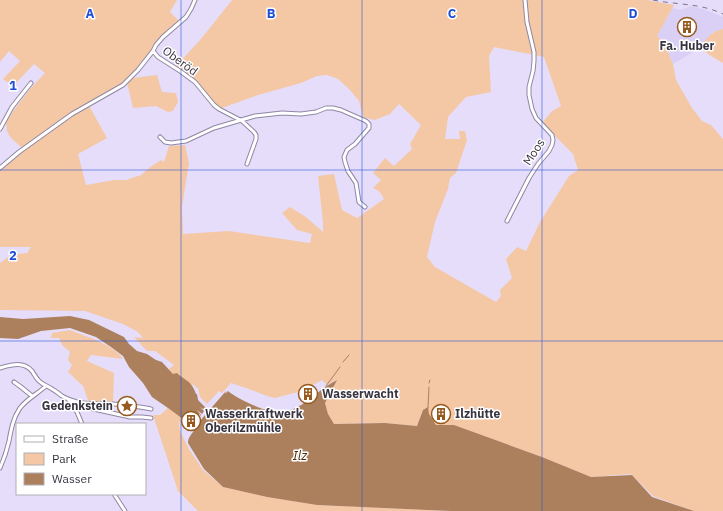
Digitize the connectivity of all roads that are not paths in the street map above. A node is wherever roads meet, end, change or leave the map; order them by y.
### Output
1 (194, 0) edge
2 (525, 0) edge
3 (153, 51) junction
4 (31, 83) dead end
5 (242, 121) junction
6 (0, 129) edge
7 (160, 137) dead end
8 (247, 164) dead end
9 (0, 168) edge
10 (365, 208) dead end
11 (507, 221) dead end
12 (0, 368) edge
13 (14, 382) dead end
14 (46, 386) junction
15 (32, 396) junction
16 (68, 399) junction
17 (74, 406) junction
18 (151, 409) dead end
19 (151, 418) dead end
20 (82, 423) edge
21 (0, 468) edge
22 (115, 495) edge
23 (125, 511) edge

1 - 3 street
2 - 11 street, Moos
3 - 5 street, Oberöd
3 - 9 street, Oberöd
4 - 6 street
5 - 7 street
5 - 8 street, Oberöd
5 - 10 street
12 - 14 street
13 - 15 street
14 - 15 street
14 - 16 street
15 - 21 street
16 - 17 street
16 - 18 street
17 - 19 street
17 - 20 street
22 - 23 street

